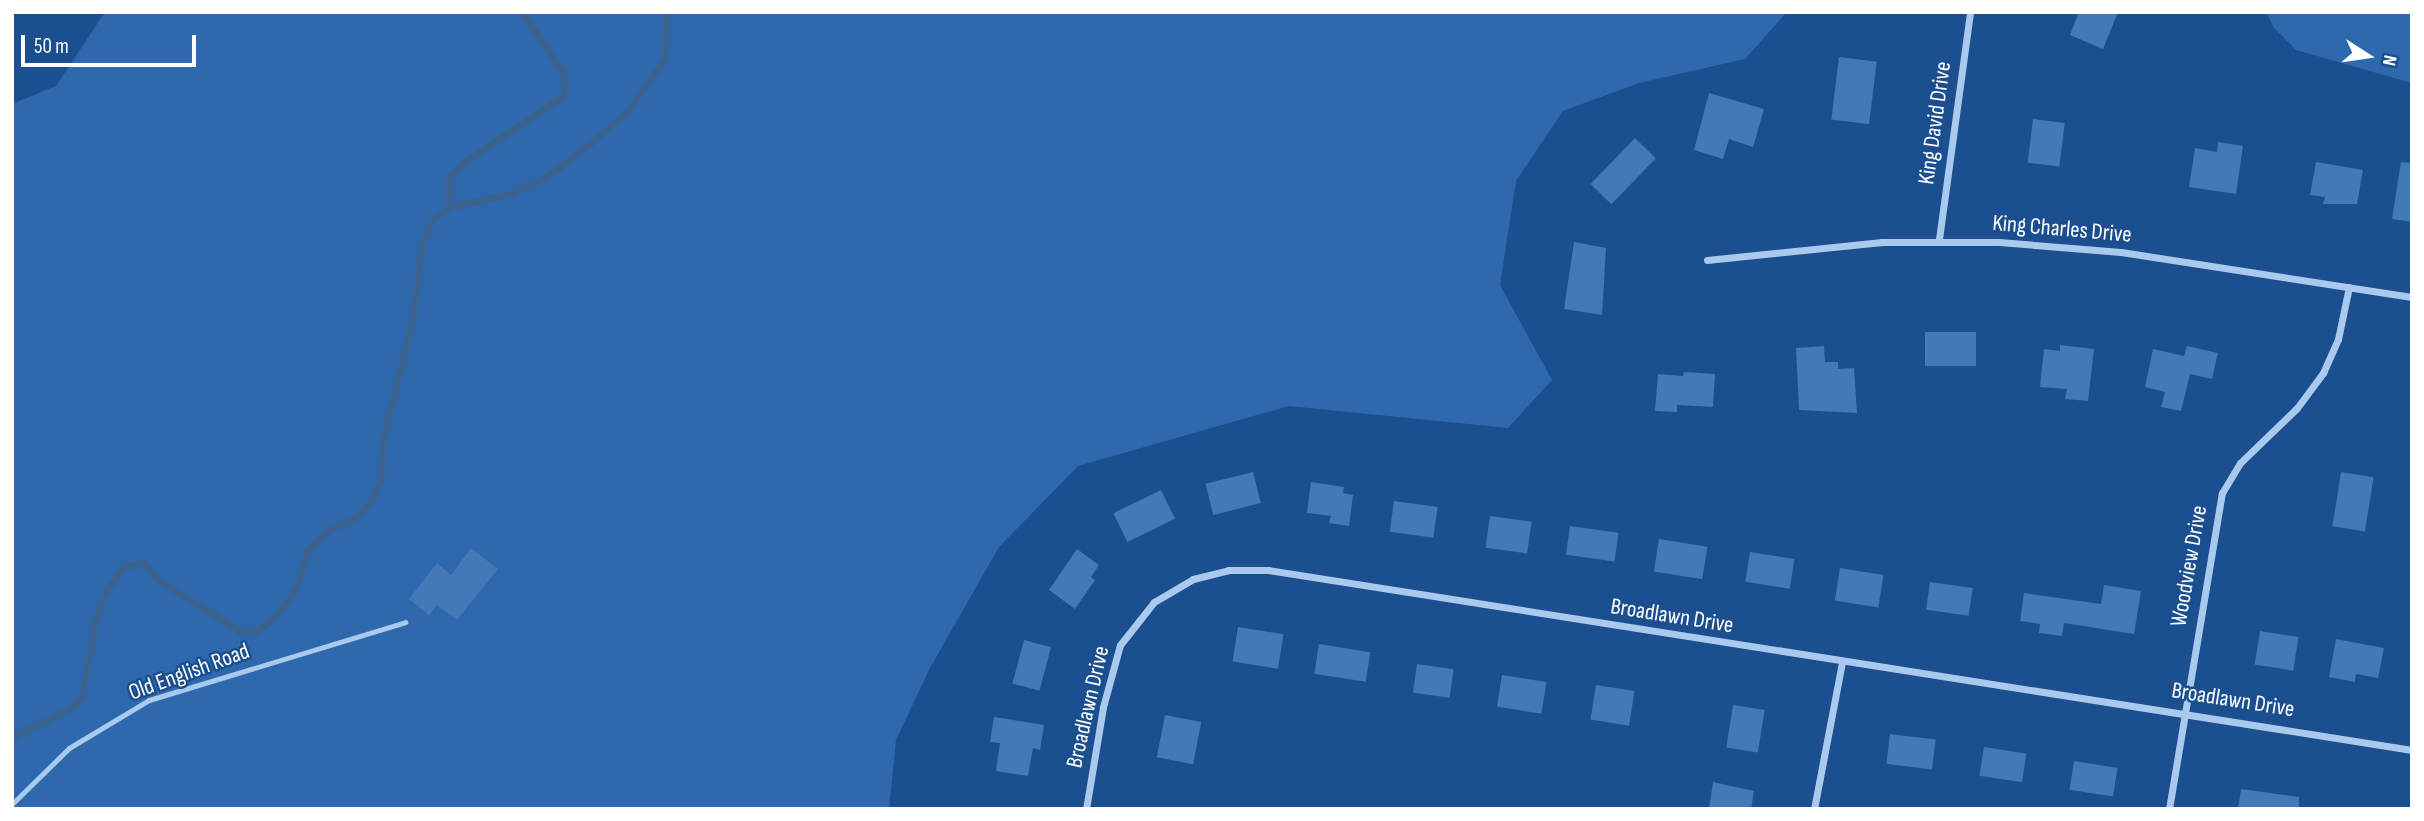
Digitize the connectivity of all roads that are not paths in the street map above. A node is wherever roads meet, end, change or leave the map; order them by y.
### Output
1 (1970, 12) edge
2 (1939, 239) junction
3 (1707, 260) dead end
4 (2349, 287) junction
5 (2412, 297) edge
6 (405, 622) dead end
7 (1842, 663) junction
8 (2184, 712) junction
9 (2412, 750) edge
10 (12, 804) edge
11 (1086, 809) edge
12 (1814, 809) edge
13 (2169, 809) edge

1 - 2 street, King David Drive
2 - 3 street, King Charles Drive
2 - 4 street, King Charles Drive
4 - 5 street, King Charles Drive
4 - 8 street, Woodview Drive
6 - 10 lane, Old English Road
7 - 8 street, Broadlawn Drive
7 - 11 street, Broadlawn Drive
7 - 12 street
8 - 9 street, Broadlawn Drive
8 - 13 street, Woodview Drive

